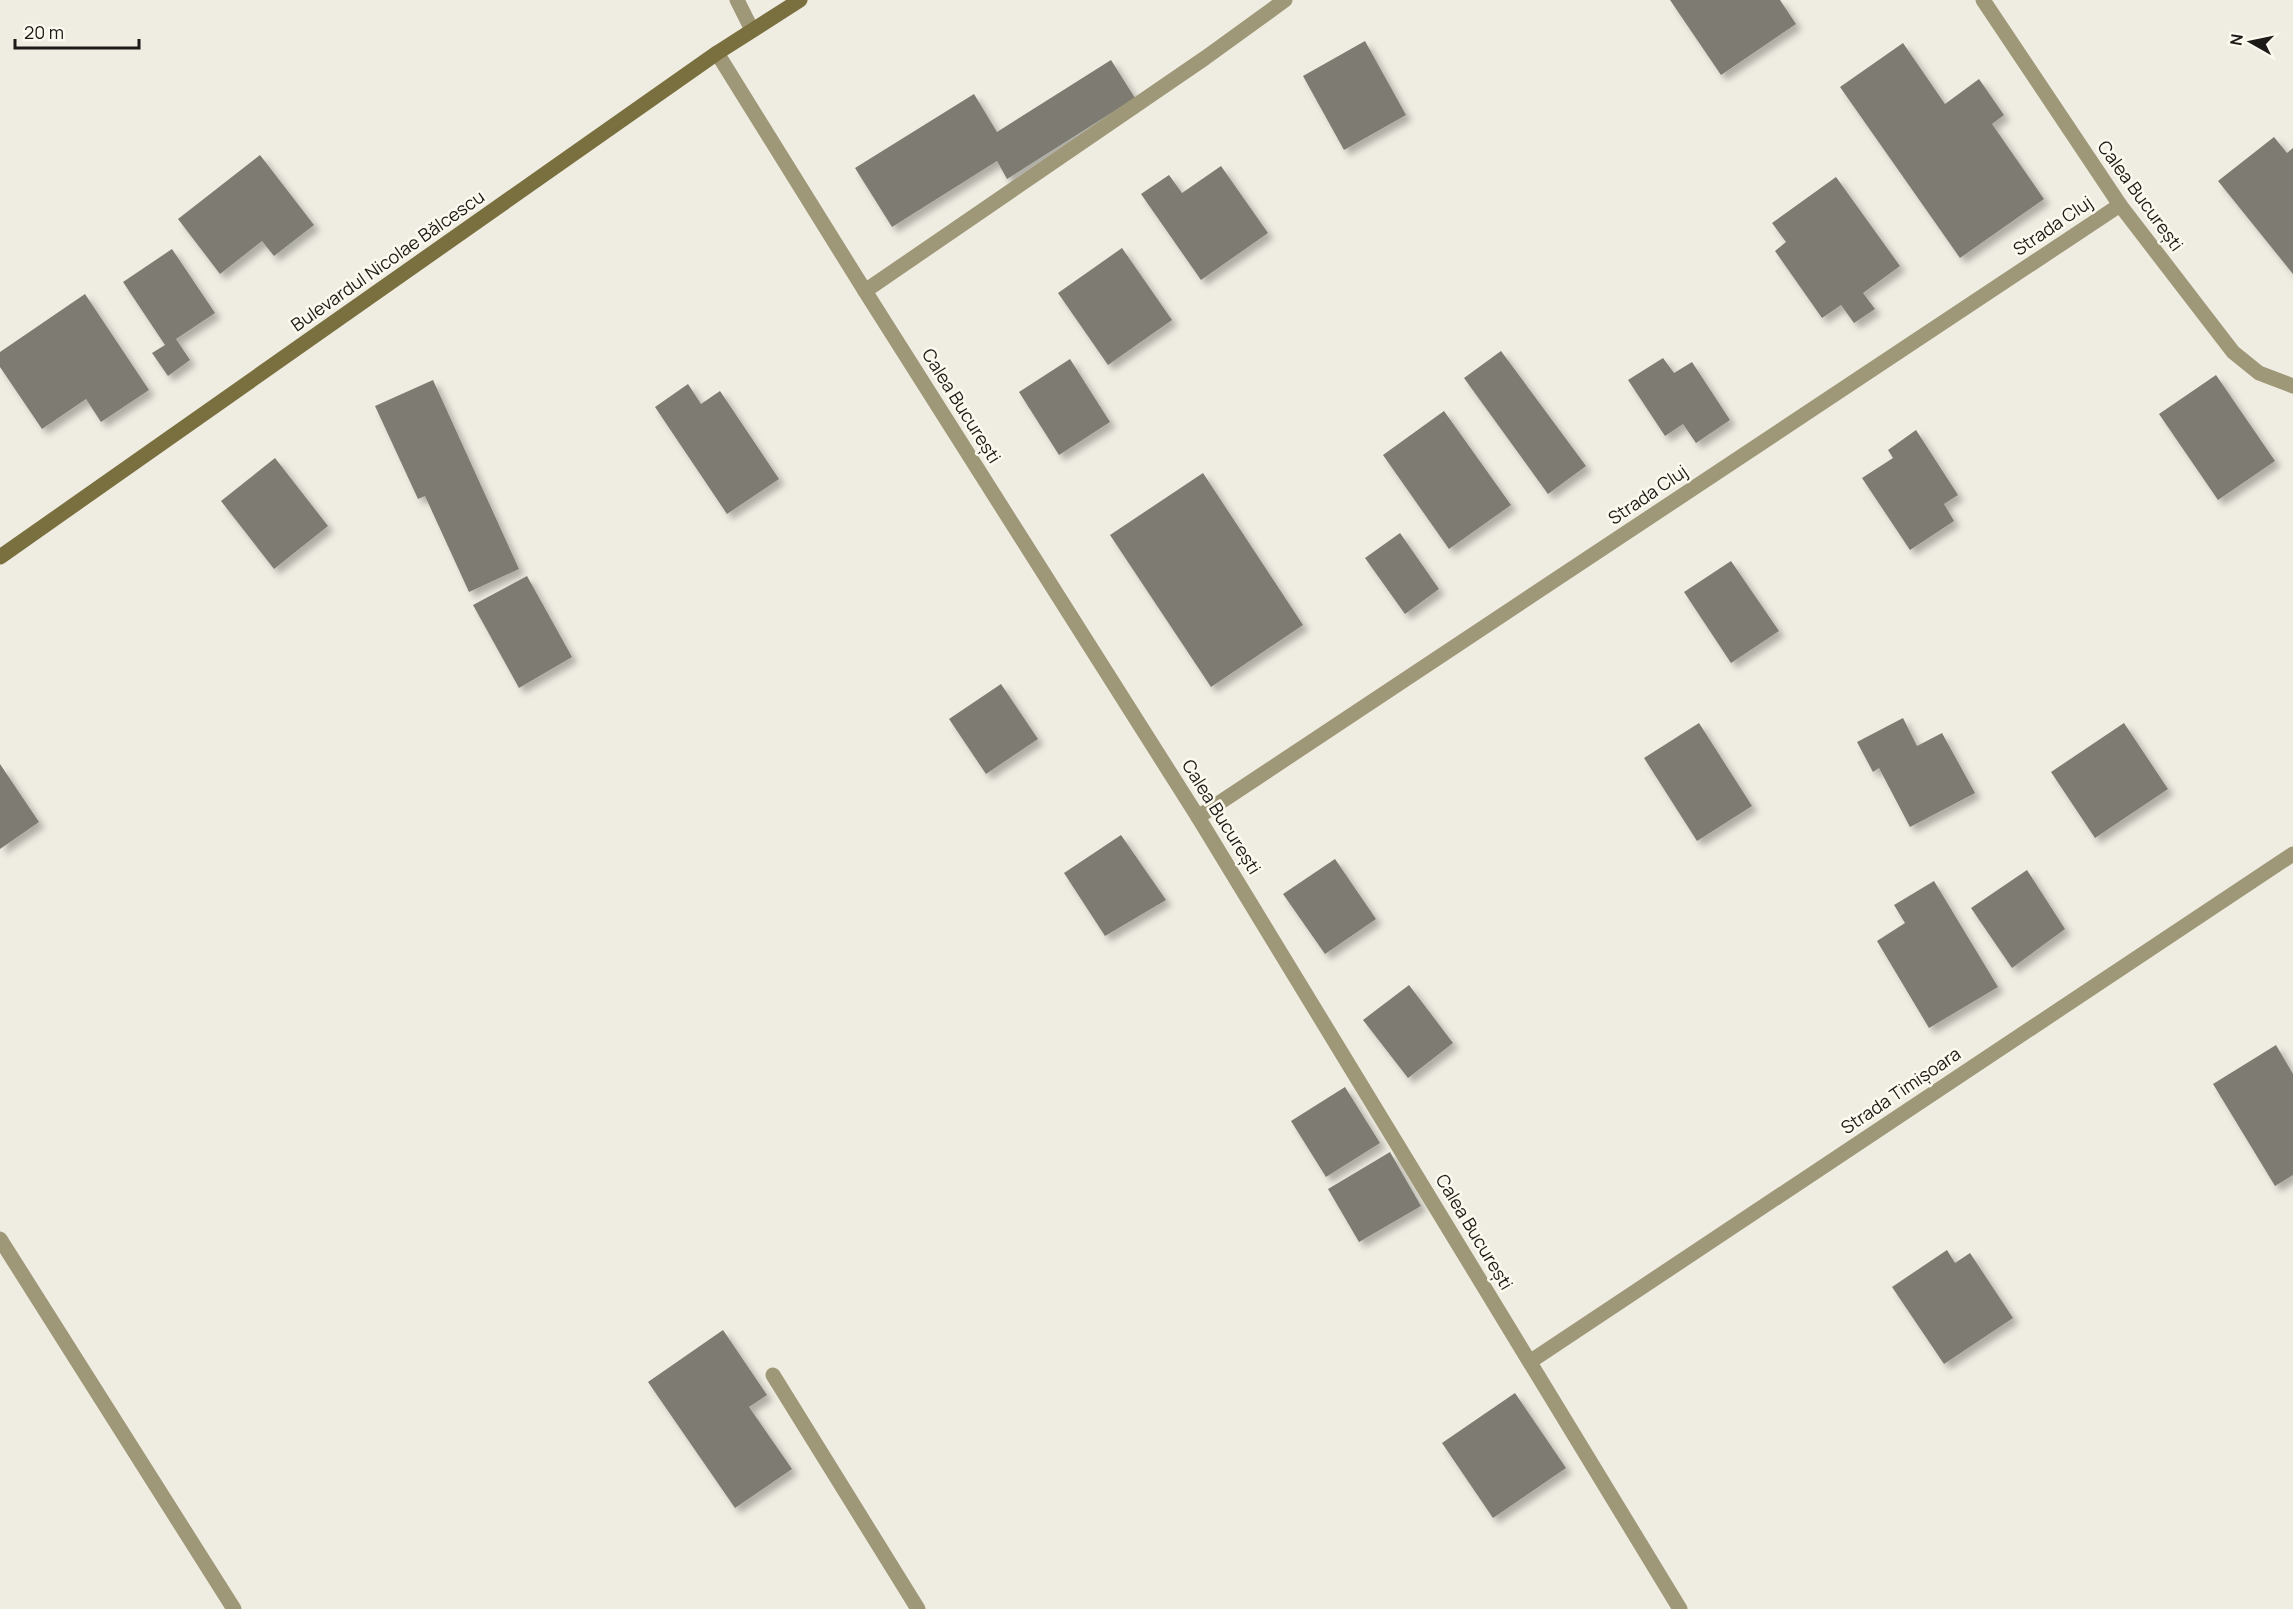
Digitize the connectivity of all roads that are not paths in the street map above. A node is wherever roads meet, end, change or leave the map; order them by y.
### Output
1 (737, 0) edge
2 (800, 0) edge
3 (1285, 0) edge
4 (1983, 0) edge
5 (752, 30) junction
6 (717, 53) junction
7 (2120, 205) junction
8 (865, 291) junction
9 (2293, 386) edge
10 (0, 557) edge
11 (1198, 817) junction
12 (2293, 854) edge
13 (0, 1239) edge
14 (1530, 1361) junction
15 (773, 1376) dead end
16 (234, 1609) edge
17 (918, 1609) edge
18 (1680, 1609) edge

1 - 5 street
2 - 5 main road, Bulevardul Nicolae Bălcescu
3 - 8 street
4 - 7 street, Calea București
5 - 6 main road, Bulevardul Nicolae Bălcescu
6 - 8 street, Calea București
6 - 10 main road, Bulevardul Nicolae Bălcescu
7 - 9 street, Calea București
7 - 11 street, Strada Cluj
8 - 11 street, Calea București
11 - 14 street, Calea București
12 - 14 street, Strada Timișoara
13 - 16 street
14 - 18 street, Calea București
15 - 17 street

